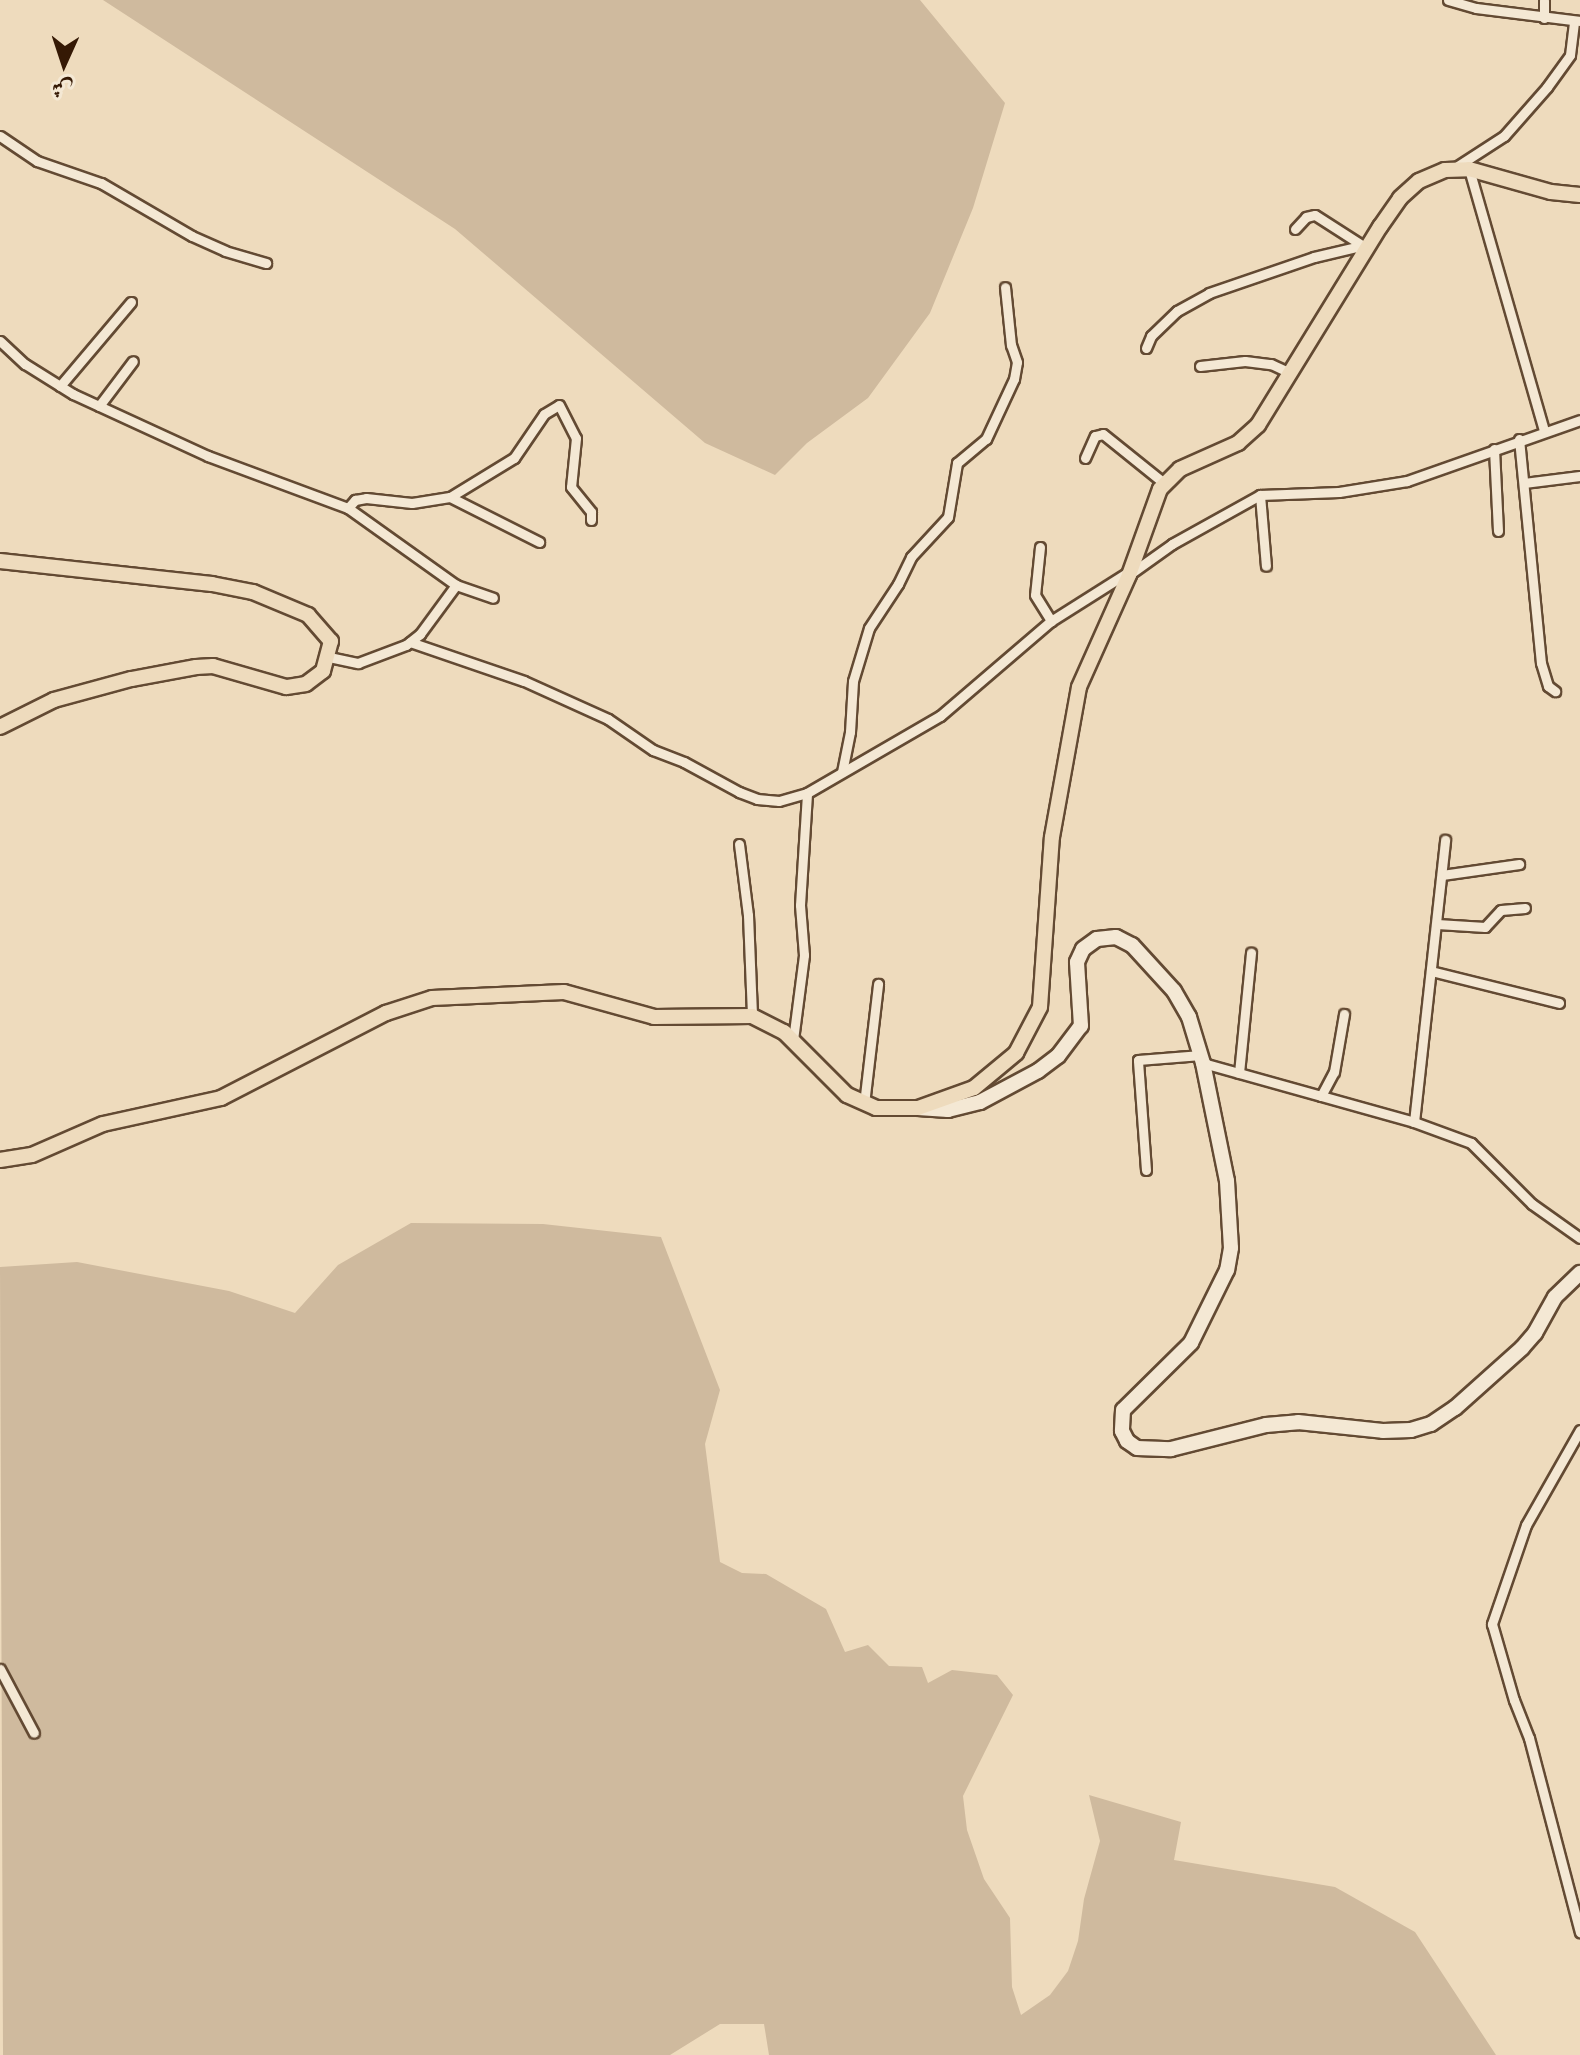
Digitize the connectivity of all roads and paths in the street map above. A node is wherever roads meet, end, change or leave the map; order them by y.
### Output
1 (1448, 0) edge
2 (1544, 0) edge
3 (1464, 3) edge
4 (1544, 18) junction
5 (1577, 21) edge
6 (0, 136) edge
7 (1453, 169) junction
8 (1469, 169) junction
9 (1580, 195) edge
10 (1295, 229) dead end
11 (1365, 245) junction
12 (266, 263) dead end
13 (1005, 287) dead end
14 (131, 302) dead end
15 (0, 341) edge
16 (1146, 348) dead end
17 (133, 361) dead end
18 (1200, 366) dead end
19 (1290, 373) junction
20 (60, 386) junction
21 (99, 406) junction
22 (1580, 420) edge
23 (1544, 430) junction
24 (1519, 439) junction
25 (1494, 449) junction
26 (1085, 458) dead end
27 (1580, 476) edge
28 (1164, 483) junction
29 (1524, 483) junction
30 (1260, 495) junction
31 (450, 497) junction
32 (348, 508) junction
33 (591, 520) dead end
34 (1498, 531) dead end
35 (539, 542) dead end
36 (1040, 547) dead end
37 (0, 561) edge
38 (1266, 566) dead end
39 (1130, 573) junction
40 (456, 585) junction
41 (493, 598) dead end
42 (1051, 621) junction
43 (410, 642) junction
44 (329, 657) junction
45 (1555, 691) dead end
46 (0, 727) edge
47 (842, 772) junction
48 (807, 793) junction
49 (1445, 840) dead end
50 (739, 844) dead end
51 (1519, 864) dead end
52 (1442, 875) junction
53 (1525, 908) dead end
54 (1437, 924) junction
55 (1251, 953) dead end
56 (1431, 971) junction
57 (878, 984) dead end
58 (1559, 1003) dead end
59 (1344, 1014) dead end
60 (752, 1016) junction
61 (793, 1040) junction
62 (1202, 1059) junction
63 (1239, 1073) junction
64 (1321, 1096) junction
65 (864, 1104) junction
66 (918, 1108) junction
67 (1414, 1122) junction
68 (0, 1160) edge
69 (1146, 1170) dead end
70 (1580, 1238) edge
71 (1580, 1273) edge
72 (1580, 1430) edge
73 (0, 1669) edge
74 (34, 1733) dead end
75 (1580, 1932) edge

1 - 3 street
2 - 4 street
3 - 4 street
4 - 5 street
5 - 7 street
6 - 12 street
7 - 8 main road
7 - 11 main road
8 - 9 main road
8 - 23 street
10 - 11 street
11 - 16 street
11 - 19 main road
13 - 47 street
14 - 20 street
15 - 20 street
17 - 21 street
18 - 19 street
19 - 28 main road
20 - 21 street
21 - 32 street
22 - 23 street
23 - 24 street
24 - 25 street
24 - 29 street
25 - 30 street
25 - 34 street
26 - 28 street
27 - 29 street
28 - 39 main road
29 - 45 street
30 - 38 street
30 - 39 street
31 - 32 street
31 - 33 street
31 - 35 street
32 - 40 street
36 - 42 street
37 - 44 main road
39 - 42 street
39 - 66 main road
40 - 41 street
40 - 43 street
42 - 47 street
43 - 44 street
43 - 48 street
44 - 46 main road
47 - 48 street
48 - 61 street
49 - 52 street
50 - 60 street
51 - 52 street
52 - 54 street
53 - 54 street
54 - 56 street
55 - 63 street
56 - 58 street
56 - 67 street
57 - 65 street
59 - 64 street
60 - 61 main road
60 - 68 main road
61 - 65 main road
62 - 63 street
62 - 66 main road
62 - 69 street
62 - 71 main road
63 - 64 street
64 - 67 street
65 - 66 main road
67 - 70 street
72 - 75 street
73 - 74 street

